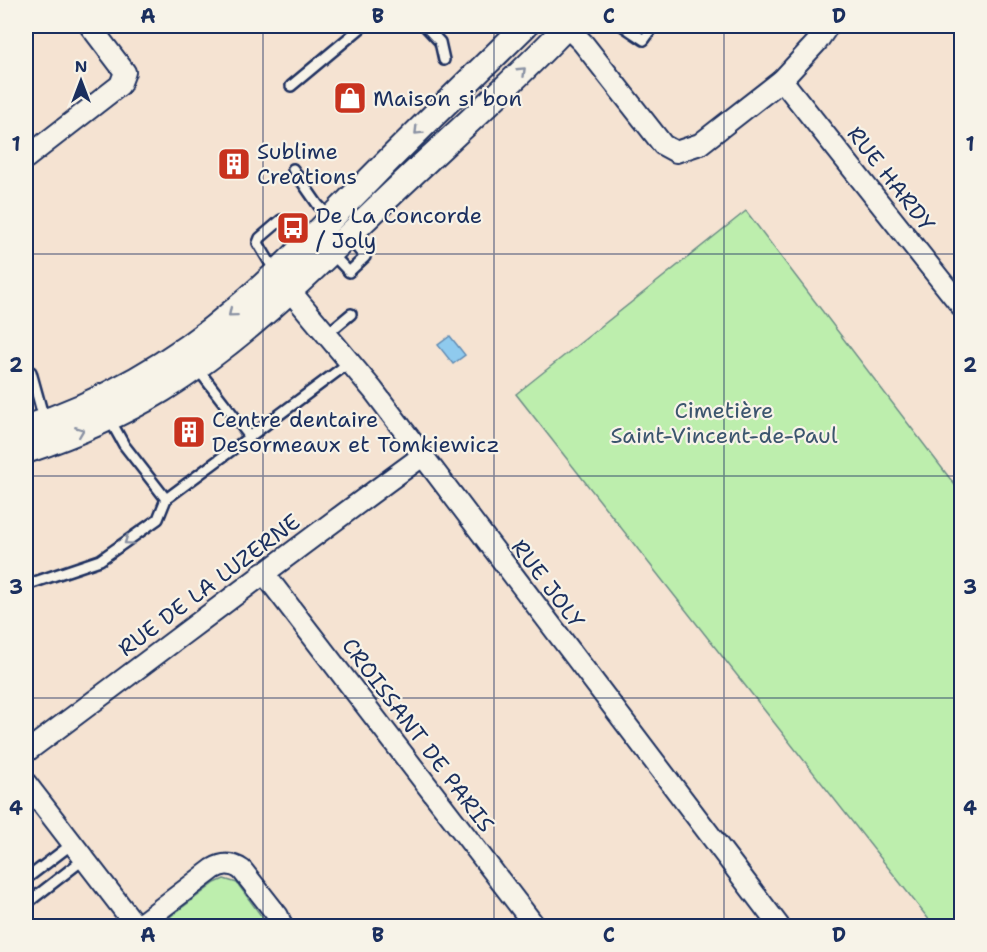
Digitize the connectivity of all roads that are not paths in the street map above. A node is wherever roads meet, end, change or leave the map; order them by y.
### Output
1 (90, 26) edge
2 (363, 26) edge
3 (424, 26) edge
4 (525, 26) edge
5 (567, 26) edge
6 (623, 26) edge
7 (654, 26) edge
8 (828, 26) edge
9 (444, 60) dead end
10 (782, 80) junction
11 (291, 86) dead end
12 (469, 100) junction
13 (26, 158) edge
14 (293, 169) dead end
15 (331, 218) junction
16 (281, 220) dead end
17 (283, 282) junction
18 (962, 307) edge
19 (351, 314) dead end
20 (327, 334) junction
21 (350, 362) junction
22 (196, 368) junction
23 (26, 374) edge
24 (109, 418) junction
25 (35, 424) edge
26 (250, 437) junction
27 (26, 451) edge
28 (421, 457) junction
29 (166, 499) junction
30 (263, 572) junction
31 (26, 585) edge
32 (26, 752) edge
33 (26, 783) edge
34 (78, 851) junction
35 (26, 879) edge
36 (26, 904) edge
37 (137, 927) edge
38 (282, 927) edge
39 (535, 927) edge
40 (779, 927) edge

1 - 13 street
2 - 11 lane
3 - 9 lane
4 - 12 street
5 - 10 street
12 -> 5 street
6 - 7 lane
8 - 10 street
10 - 18 street, RUE HARDY
12 -> 15 street
12 - 17 street
14 - 15 lane
15 - 17 street
16 - 17 lane
17 - 20 street, RUE JOLY
17 - 22 street
17 -> 25 street
19 - 20 lane
20 - 21 street, RUE JOLY
21 - 26 lane
21 - 28 street, RUE JOLY
22 - 24 street
22 - 26 lane
23 - 25 lane
27 -> 24 street
24 - 29 lane
26 - 29 lane
28 - 30 street, RUE DE LA LUZERNE
28 - 40 street, RUE JOLY
29 -> 31 lane
30 - 32 street, RUE DE LA LUZERNE
30 - 39 street, CROISSANT DE PARIS
33 - 34 street
34 - 35 lane
34 - 36 lane
34 - 37 street
37 - 38 street

